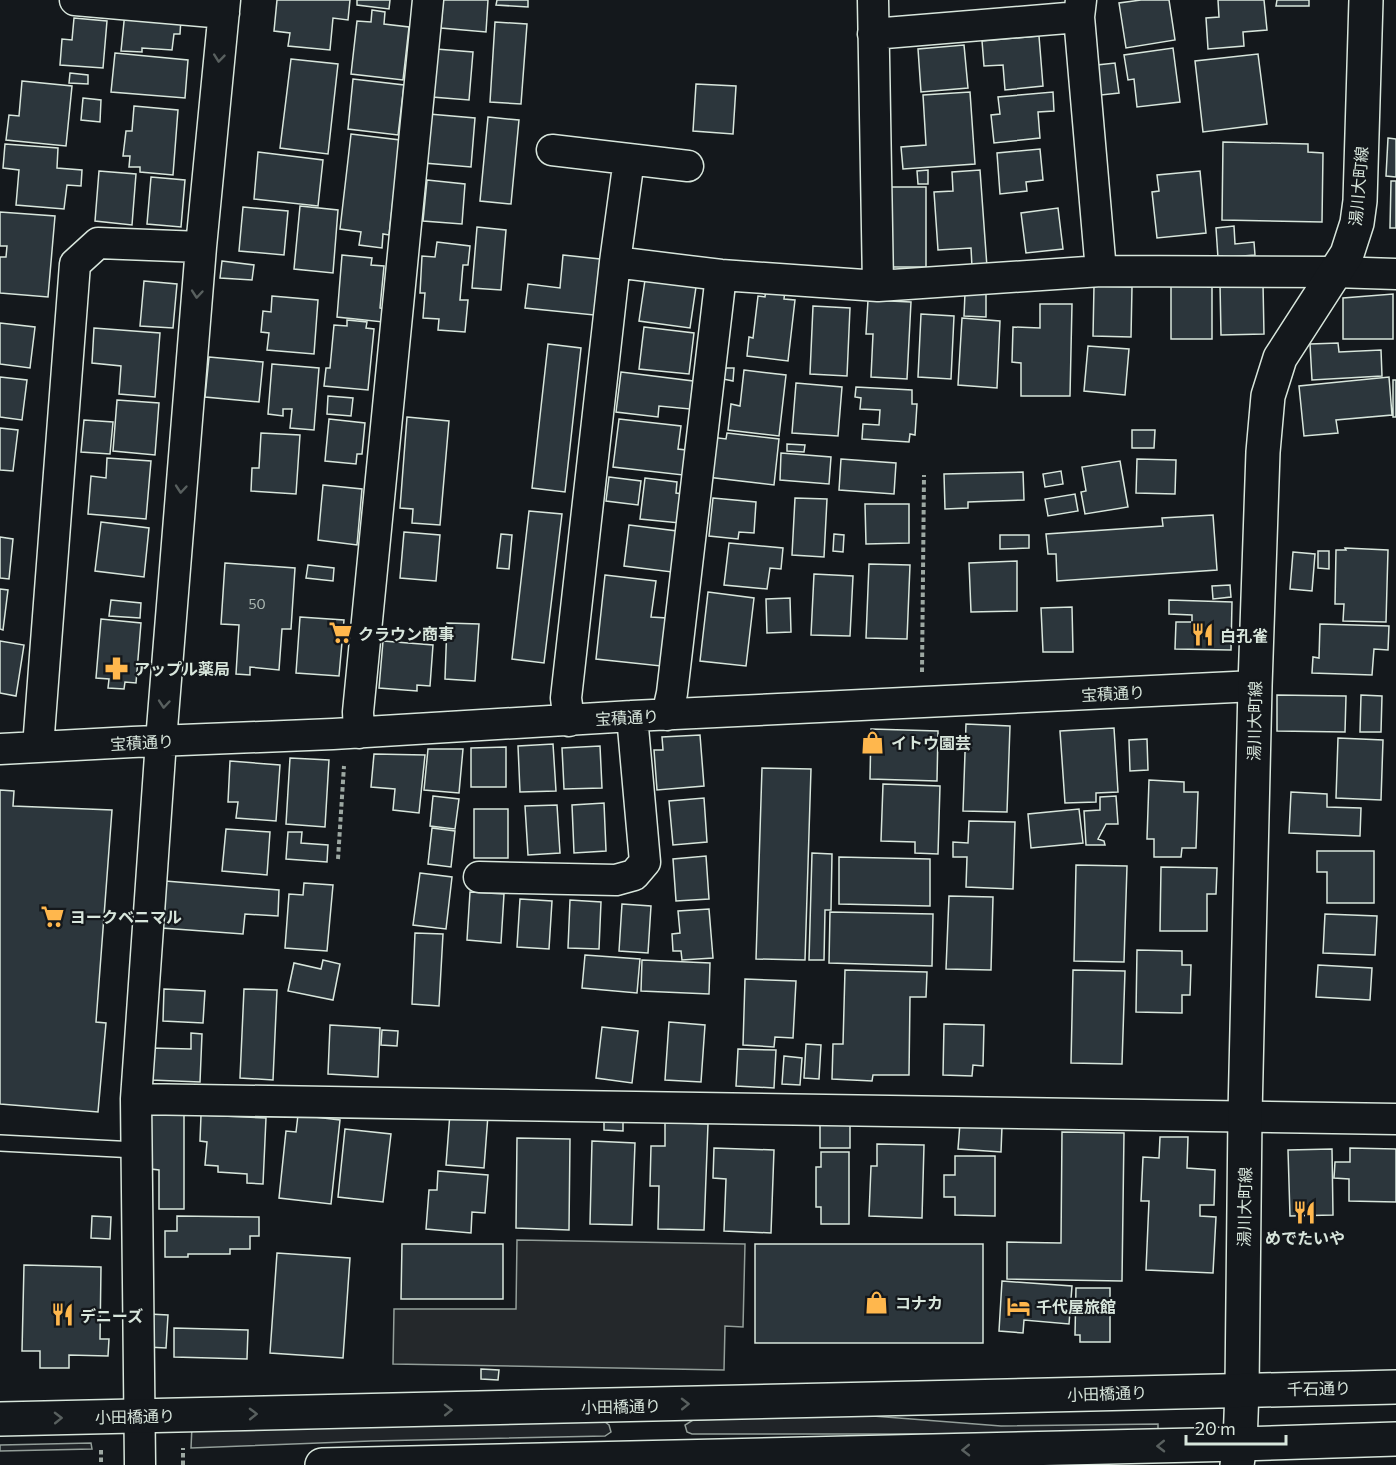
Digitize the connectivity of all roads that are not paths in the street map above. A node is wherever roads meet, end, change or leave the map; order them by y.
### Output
1 (75, 0) edge
2 (429, 0) edge
3 (873, 0) edge
4 (1366, 0) edge
5 (224, 6) edge
6 (1080, 9) edge
7 (873, 34) junction
8 (552, 150) dead end
9 (629, 159) junction
10 (688, 165) dead end
11 (201, 247) junction
12 (615, 262) junction
13 (1101, 271) junction
14 (1334, 272) junction
15 (1396, 274) edge
16 (721, 275) junction
17 (878, 286) junction
18 (1255, 686) junction
19 (667, 715) junction
20 (632, 716) junction
21 (569, 721) junction
22 (346, 734) junction
23 (161, 741) junction
24 (38, 747) junction
25 (0, 749) edge
26 (479, 877) dead end
27 (136, 1099) junction
28 (1245, 1115) junction
29 (1396, 1119) edge
30 (0, 1143) edge
31 (136, 1150) junction
32 (1396, 1387) edge
33 (1242, 1389) junction
34 (140, 1416) junction
35 (0, 1419) edge
36 (1396, 1439) edge
37 (1239, 1455) edge
38 (664, 1461) edge
39 (140, 1465) edge
40 (322, 1465) edge

1 - 5 street
2 - 22 street
3 - 7 street
4 - 14 main road, 湯川大町線
5 -> 11 street
6 - 7 street
6 - 13 street
7 - 17 street
8 - 9 street
9 - 10 street
9 - 12 street
11 -> 23 street
11 - 24 street
12 - 16 street
12 - 21 street
13 - 14 street
13 - 17 street
14 - 15 street
14 - 18 main road, 湯川大町線
16 - 17 street
16 - 19 street
18 - 19 street, 宝積通り
18 - 28 main road, 湯川大町線
19 - 20 street, 宝積通り
20 - 21 street, 宝積通り
20 - 26 street
21 - 22 street, 宝積通り
22 - 23 street, 宝積通り
23 - 24 street, 宝積通り
23 - 27 street
24 - 25 street, 宝積通り
27 - 28 street
27 - 31 street
28 - 29 street
28 - 33 main road, 湯川大町線
30 - 31 lane
31 - 34 street
32 - 33 main road, 千石通り
34 -> 33 main road, 小田橋通り
33 - 37 main road, 湯川大町線
35 -> 34 main road, 小田橋通り
34 - 39 street
36 - 37 main road
37 -> 38 main road
38 - 40 main road

